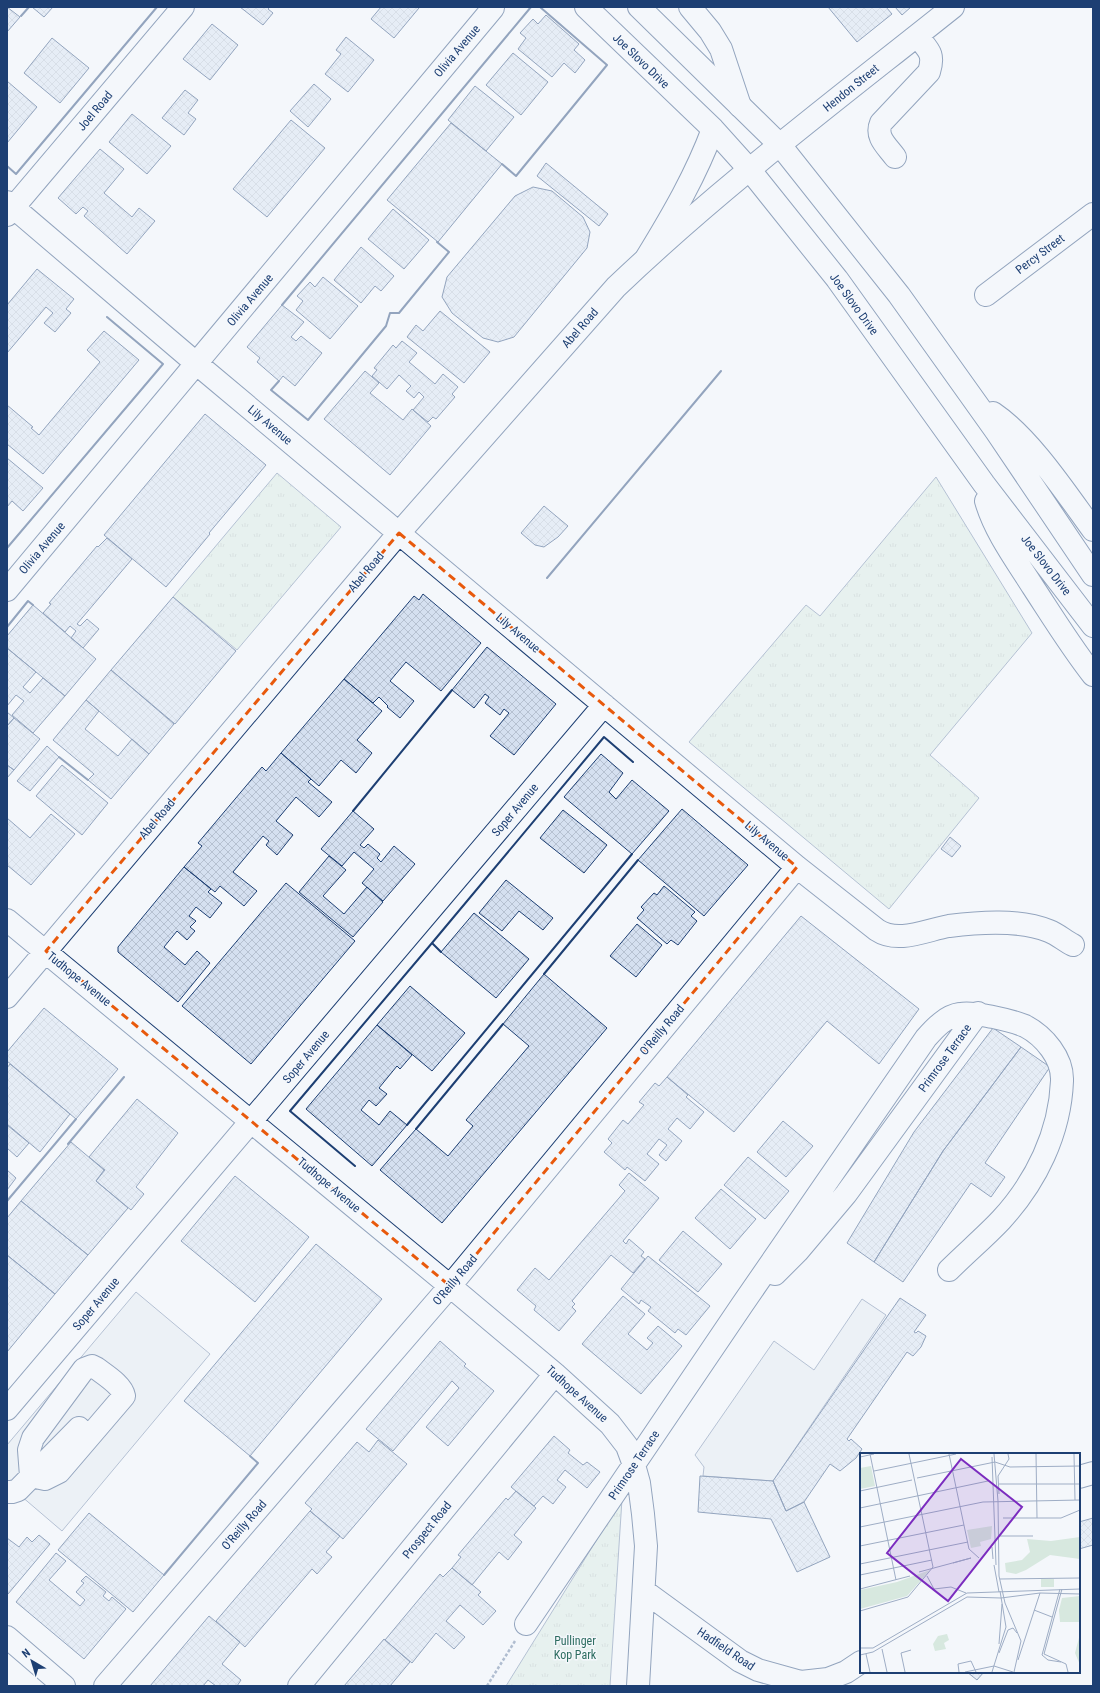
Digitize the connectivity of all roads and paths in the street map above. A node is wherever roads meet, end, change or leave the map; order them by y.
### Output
1 (183, 7) edge
2 (586, 7) edge
3 (639, 7) edge
4 (690, 7) edge
5 (953, 7) edge
6 (493, 8) dead end
7 (917, 36) junction
8 (740, 106) junction
9 (712, 129) junction
10 (780, 145) junction
11 (895, 157) dead end
12 (750, 169) junction
13 (9, 208) edge
14 (1093, 214) edge
15 (647, 258) junction
16 (986, 295) dead end
17 (197, 364) junction
18 (972, 398) junction
19 (984, 484) junction
20 (1092, 525) edge
21 (399, 533) junction
22 (1093, 575) edge
23 (7, 590) edge
24 (1093, 626) edge
25 (1093, 675) edge
26 (604, 705) junction
27 (797, 867) junction
28 (7, 920) edge
29 (1073, 946) dead end
30 (46, 951) junction
31 (7, 997) edge
32 (252, 1121) junction
33 (949, 1270) dead end
34 (450, 1286) junction
35 (555, 1374) junction
36 (7, 1409) edge
37 (79, 1428) dead end
38 (634, 1465) junction
39 (1093, 1473) edge
40 (31, 1476) junction
41 (1080, 1477) edge
42 (7, 1492) edge
43 (644, 1591) junction
44 (526, 1624) joint
45 (7, 1637) edge
46 (860, 1663) edge
47 (64, 1686) edge
48 (105, 1686) edge
49 (299, 1686) edge
50 (487, 1686) edge
51 (638, 1686) edge

1 - 13 street, Joel Road
2 - 9 street, Joe Slovo Drive
3 - 8 street
4 - 8 street
5 - 7 street, Hendon Street
6 - 17 street, Olivia Avenue
7 - 10 street, Hendon Street
7 - 11 street
8 - 10 street
9 - 12 street, Joe Slovo Drive
9 - 15 street
10 - 12 street, Hendon Street
10 - 18 street
12 - 15 street, Abel Road
12 - 19 street, Joe Slovo Drive
13 - 17 street, Lily Avenue
14 - 16 street, Percy Street
15 - 21 street, Abel Road
17 - 21 street, Lily Avenue
17 - 23 street, Olivia Avenue
18 - 20 street
18 - 22 street
19 - 24 street, Joe Slovo Drive
19 - 25 street
21 - 26 street, Lily Avenue
21 - 30 street, Abel Road
26 - 27 street, Lily Avenue
26 - 32 street, Soper Avenue
27 - 29 street, Lily Avenue
27 - 34 street, O'Reilly Road
28 - 30 street, Tudhope Avenue
30 - 31 street, Abel Road
30 - 32 street, Tudhope Avenue
32 - 34 street, Tudhope Avenue
32 - 36 street, Soper Avenue
33 - 38 street, Primrose Terrace
34 - 35 street, Tudhope Avenue
34 - 48 street, O'Reilly Road
35 - 38 street, Tudhope Avenue
35 - 49 street, Prospect Road
37 - 40 street
38 - 43 street
38 - 44 street, Primrose Terrace
39 - 41 street
40 - 40 street
40 - 42 street
43 - 46 street, Hadfield Road
43 - 51 street
44 - 50 path
45 - 47 street

